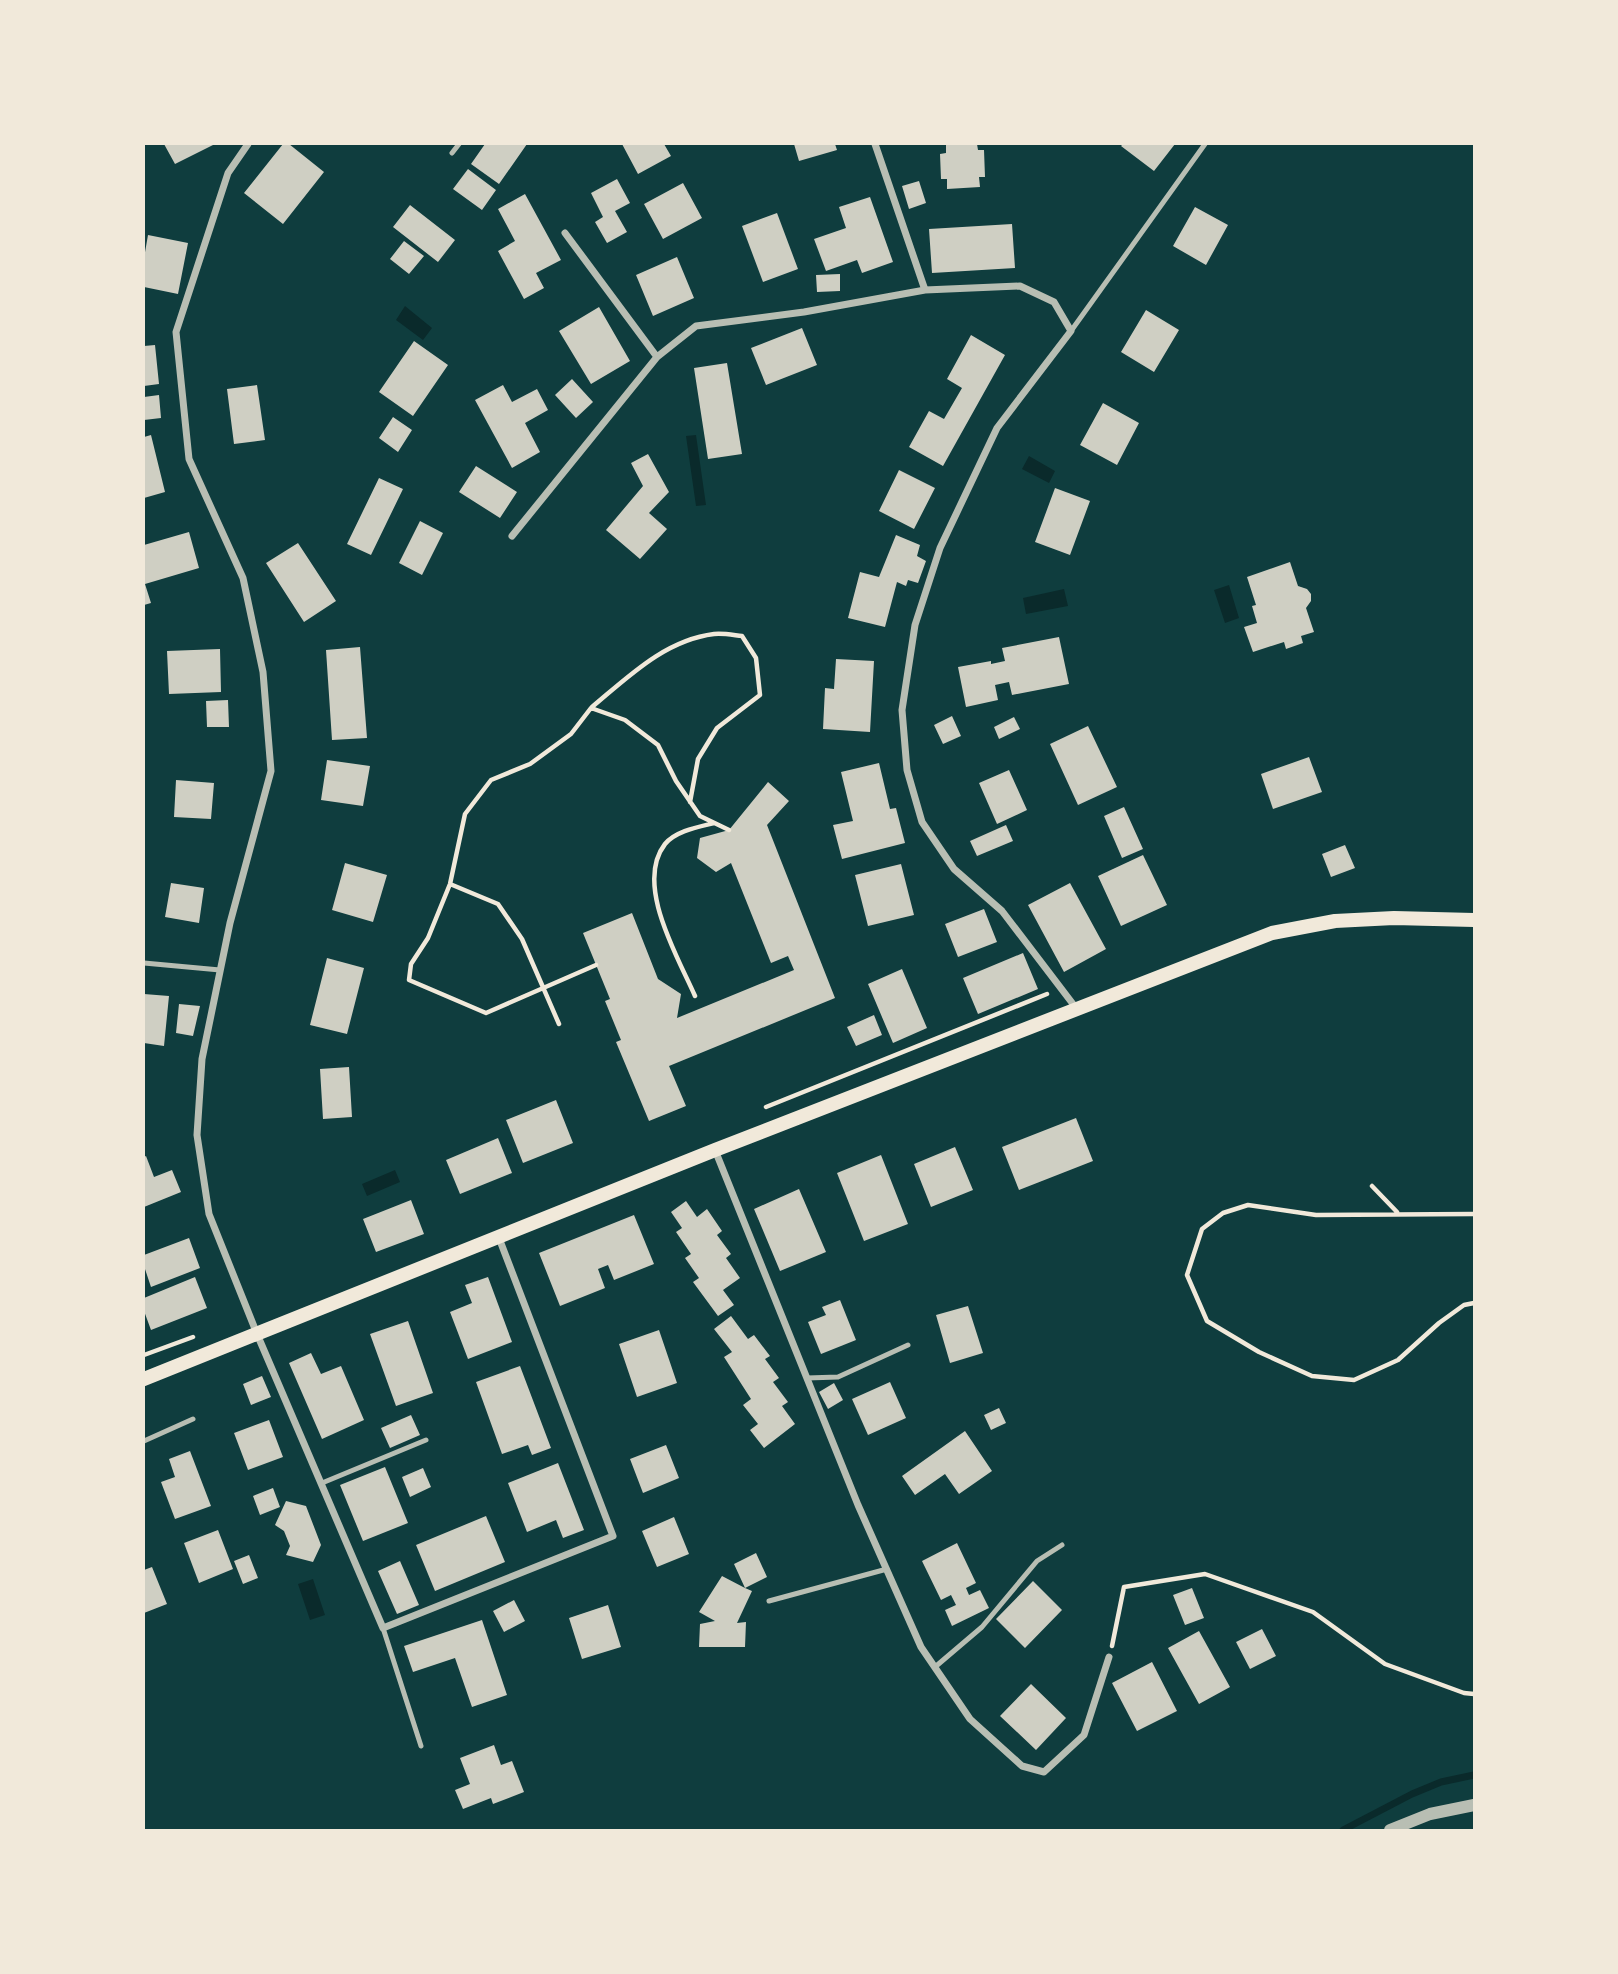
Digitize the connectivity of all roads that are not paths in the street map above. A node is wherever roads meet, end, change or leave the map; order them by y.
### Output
1 (248, 144) edge
2 (459, 144) edge
3 (875, 144) edge
4 (1205, 144) edge
5 (452, 153) dead end
6 (565, 233) dead end
7 (925, 290) junction
8 (1071, 331) junction
9 (657, 357) junction
10 (512, 536) dead end
11 (1475, 920) edge
12 (144, 963) edge
13 (220, 970) junction
14 (1076, 1008) junction
15 (715, 1150) junction
16 (499, 1238) junction
17 (257, 1334) junction
18 (908, 1345) dead end
19 (807, 1378) junction
20 (144, 1380) edge
21 (193, 1419) dead end
22 (426, 1440) dead end
23 (144, 1441) edge
24 (322, 1483) junction
25 (1062, 1545) dead end
26 (887, 1569) junction
27 (769, 1601) dead end
28 (383, 1628) junction
29 (1109, 1657) road end
30 (935, 1667) junction
31 (421, 1746) dead end
32 (1475, 1805) edge
33 (1390, 1830) edge

1 - 13 street
2 - 5 lane
3 - 7 street
4 - 8 lane
6 - 9 street
7 - 8 street
7 - 9 street
8 - 14 street
9 - 10 street
11 - 14 main road
12 - 13 lane
13 - 17 street
14 - 15 main road
15 - 16 main road
15 - 19 street
16 - 17 main road
16 - 28 street
17 - 20 main road
17 - 24 street
18 - 19 lane
19 - 26 street
21 - 23 lane
22 - 24 lane
24 - 28 street
25 - 30 lane
26 - 27 lane
26 - 30 street
28 - 31 lane
29 - 30 street
32 - 33 street

